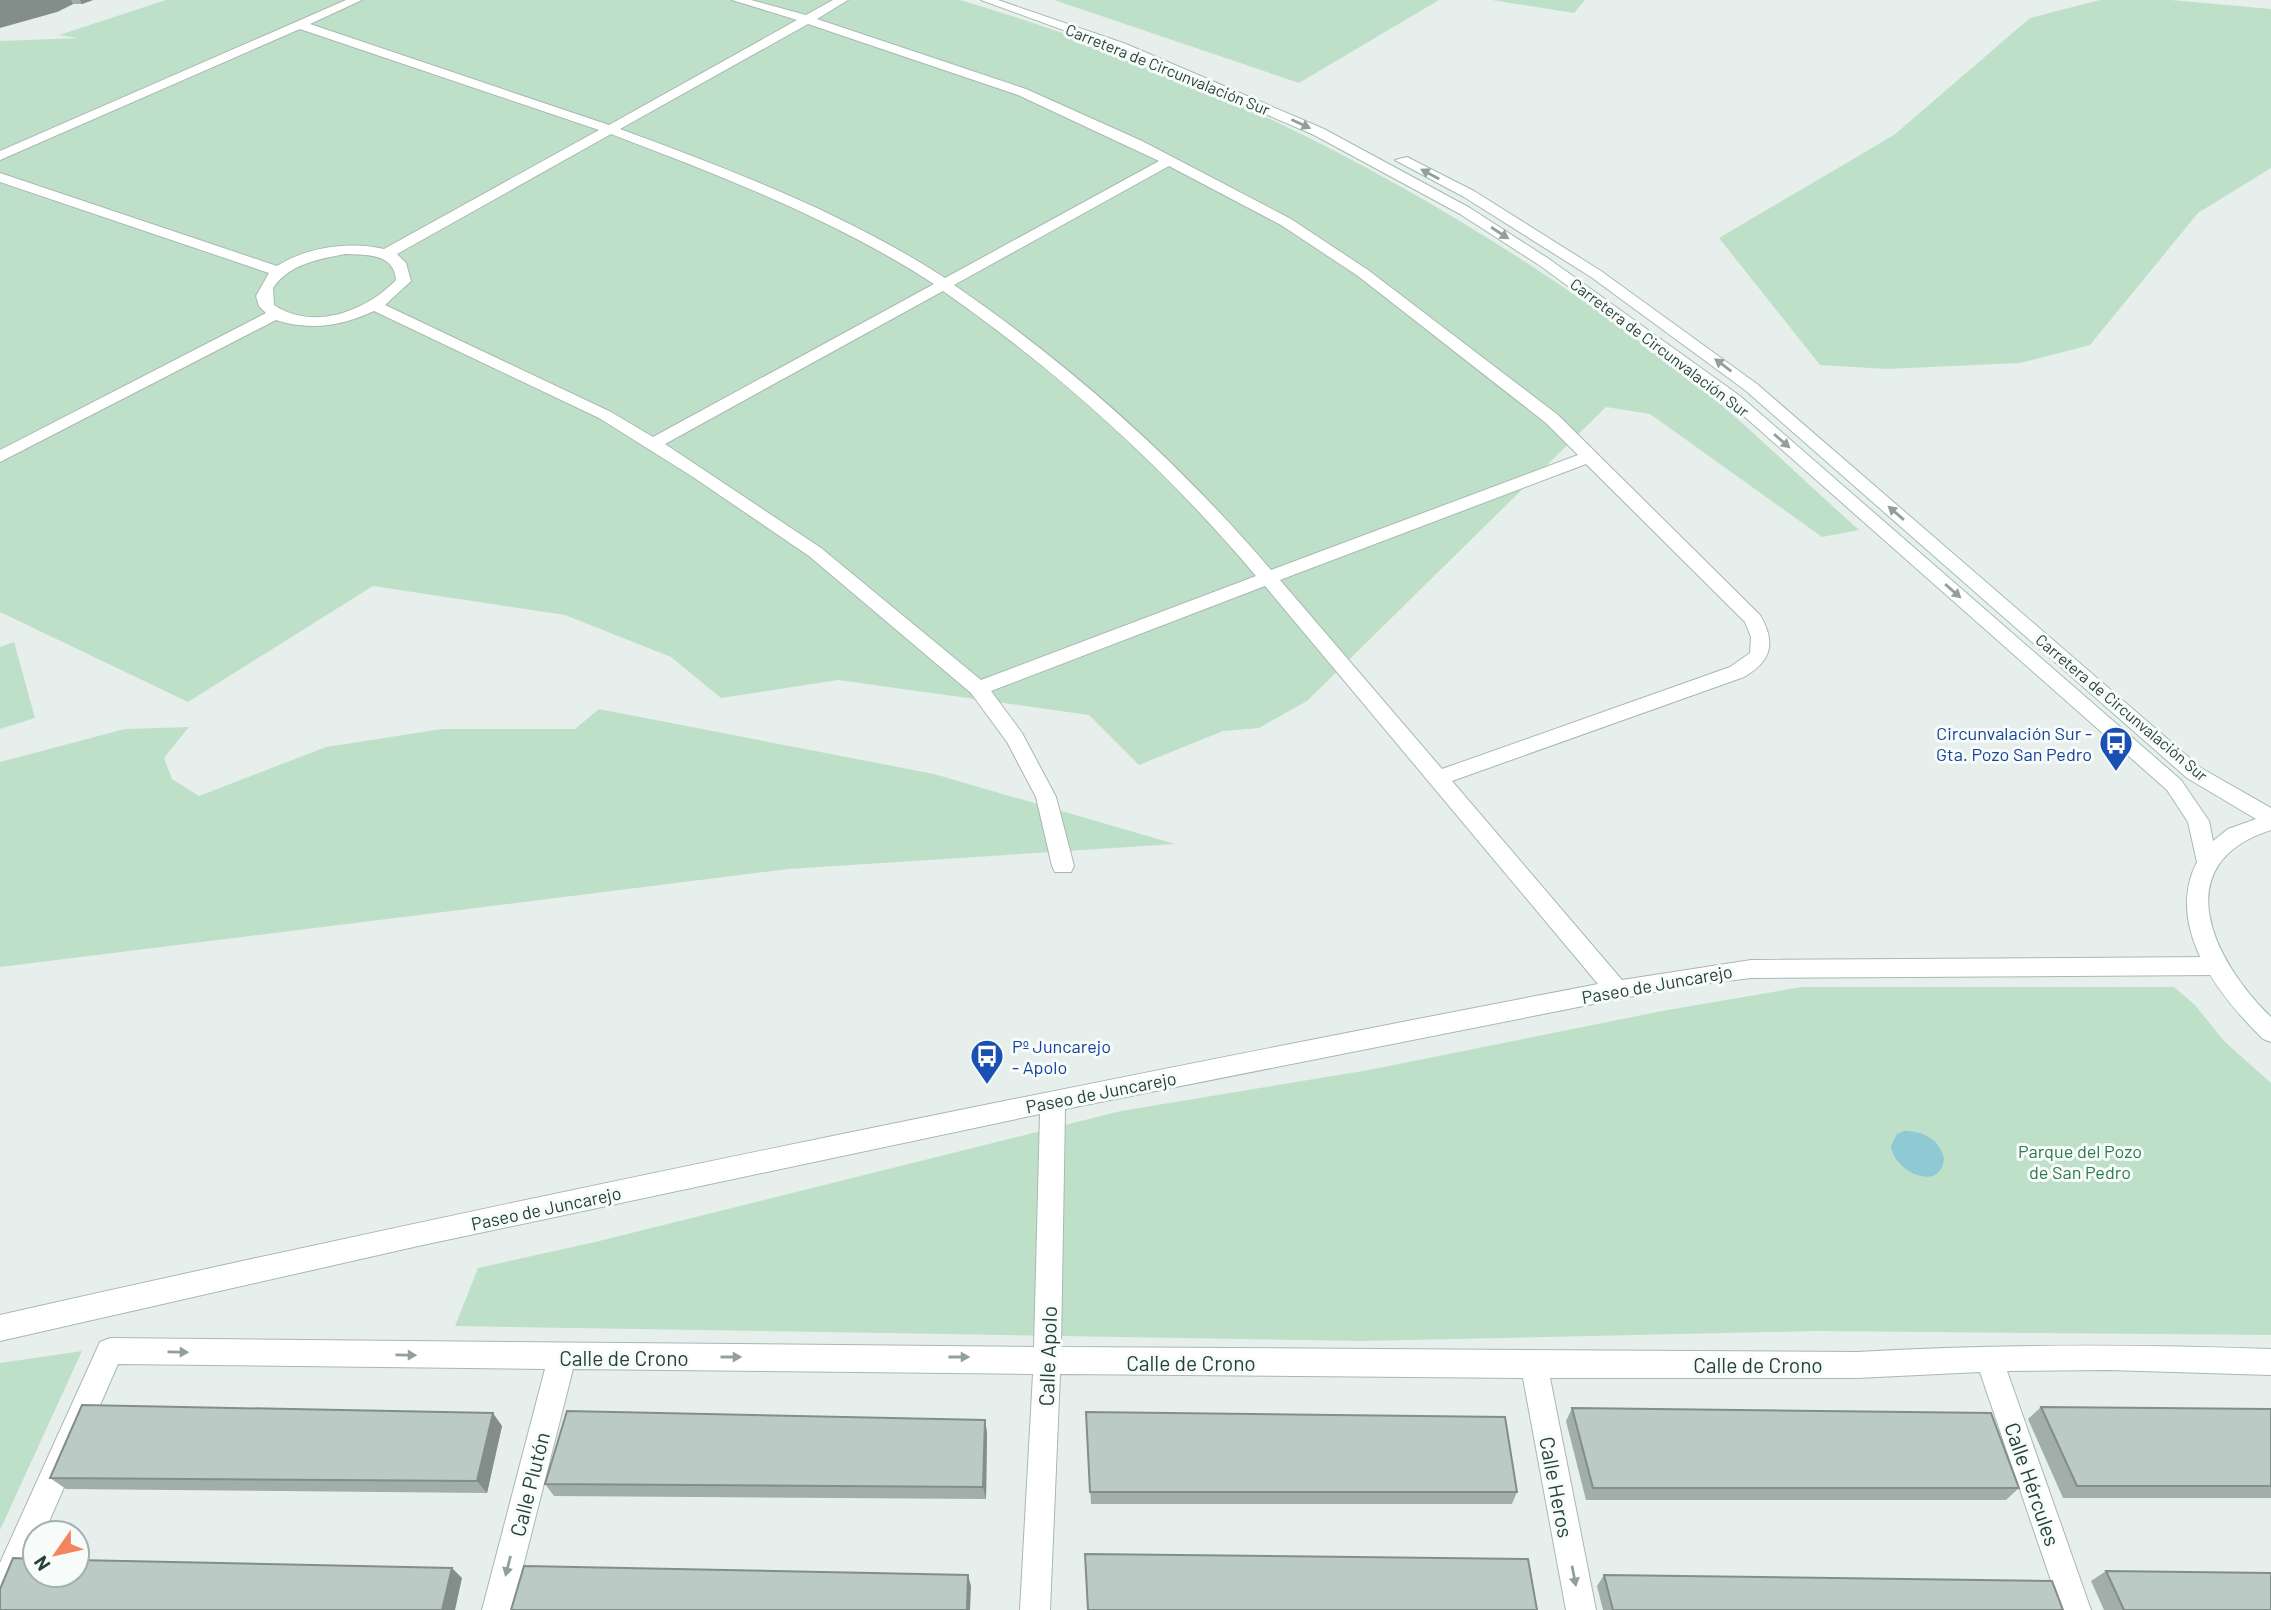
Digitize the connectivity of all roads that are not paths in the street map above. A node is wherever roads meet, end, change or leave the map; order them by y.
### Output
1 (356, 0) edge
2 (738, 0) edge
3 (842, 0) edge
4 (987, 0) edge
5 (1023, 0) edge
6 (808, 20) junction
7 (300, 24) junction
8 (608, 131) junction
9 (0, 156) edge
10 (1169, 161) junction
11 (0, 177) edge
12 (386, 254) junction
13 (279, 272) junction
14 (943, 285) junction
15 (376, 306) junction
16 (276, 314) junction
17 (653, 444) junction
18 (0, 457) edge
19 (1589, 457) junction
20 (1267, 578) junction
21 (978, 688) junction
22 (1437, 779) junction
23 (2271, 820) edge
24 (2207, 861) junction
25 (1063, 866) dead end
26 (2215, 965) junction
27 (1617, 990) junction
28 (2271, 1032) edge
29 (1053, 1101) junction
30 (0, 1328) edge
31 (562, 1357) junction
32 (1989, 1358) junction
33 (1047, 1360) junction
34 (2271, 1362) edge
35 (1534, 1364) junction
36 (0, 1597) edge
37 (497, 1610) edge
38 (1035, 1610) edge
39 (1581, 1610) edge
40 (2076, 1610) edge

1 - 7 street
2 - 6 street
3 - 6 street
4 -> 24 street, Carretera de Circunvalación Sur
23 -> 5 street, Carretera de Circunvalación Sur
6 - 8 street
6 - 10 street
7 - 8 street
7 - 9 street
8 - 12 street
8 - 14 street
10 - 14 street
10 - 19 street
11 - 13 street
12 - 13 street
12 - 15 street
13 - 16 street
14 - 17 street
14 - 20 street
15 - 16 street
15 - 17 street
16 - 18 street
17 - 21 street
19 - 20 street
19 - 22 street
20 - 21 street
20 - 22 street
21 - 25 street
22 - 27 street
23 - 24 street
24 - 26 street
26 - 27 street, Paseo de Juncarejo
26 - 28 street
27 - 29 street, Paseo de Juncarejo
29 - 30 street, Paseo de Juncarejo
29 - 33 street, Calle Apolo
31 -> 33 street, Calle de Crono
36 -> 31 street, Calle de Crono
31 -> 37 street, Calle Plutón
32 - 34 street, Calle de Crono
32 - 35 street, Calle de Crono
32 - 40 street, Calle Hércules
33 - 35 street, Calle de Crono
33 - 38 street, Calle Apolo
35 -> 39 street, Calle Heros

